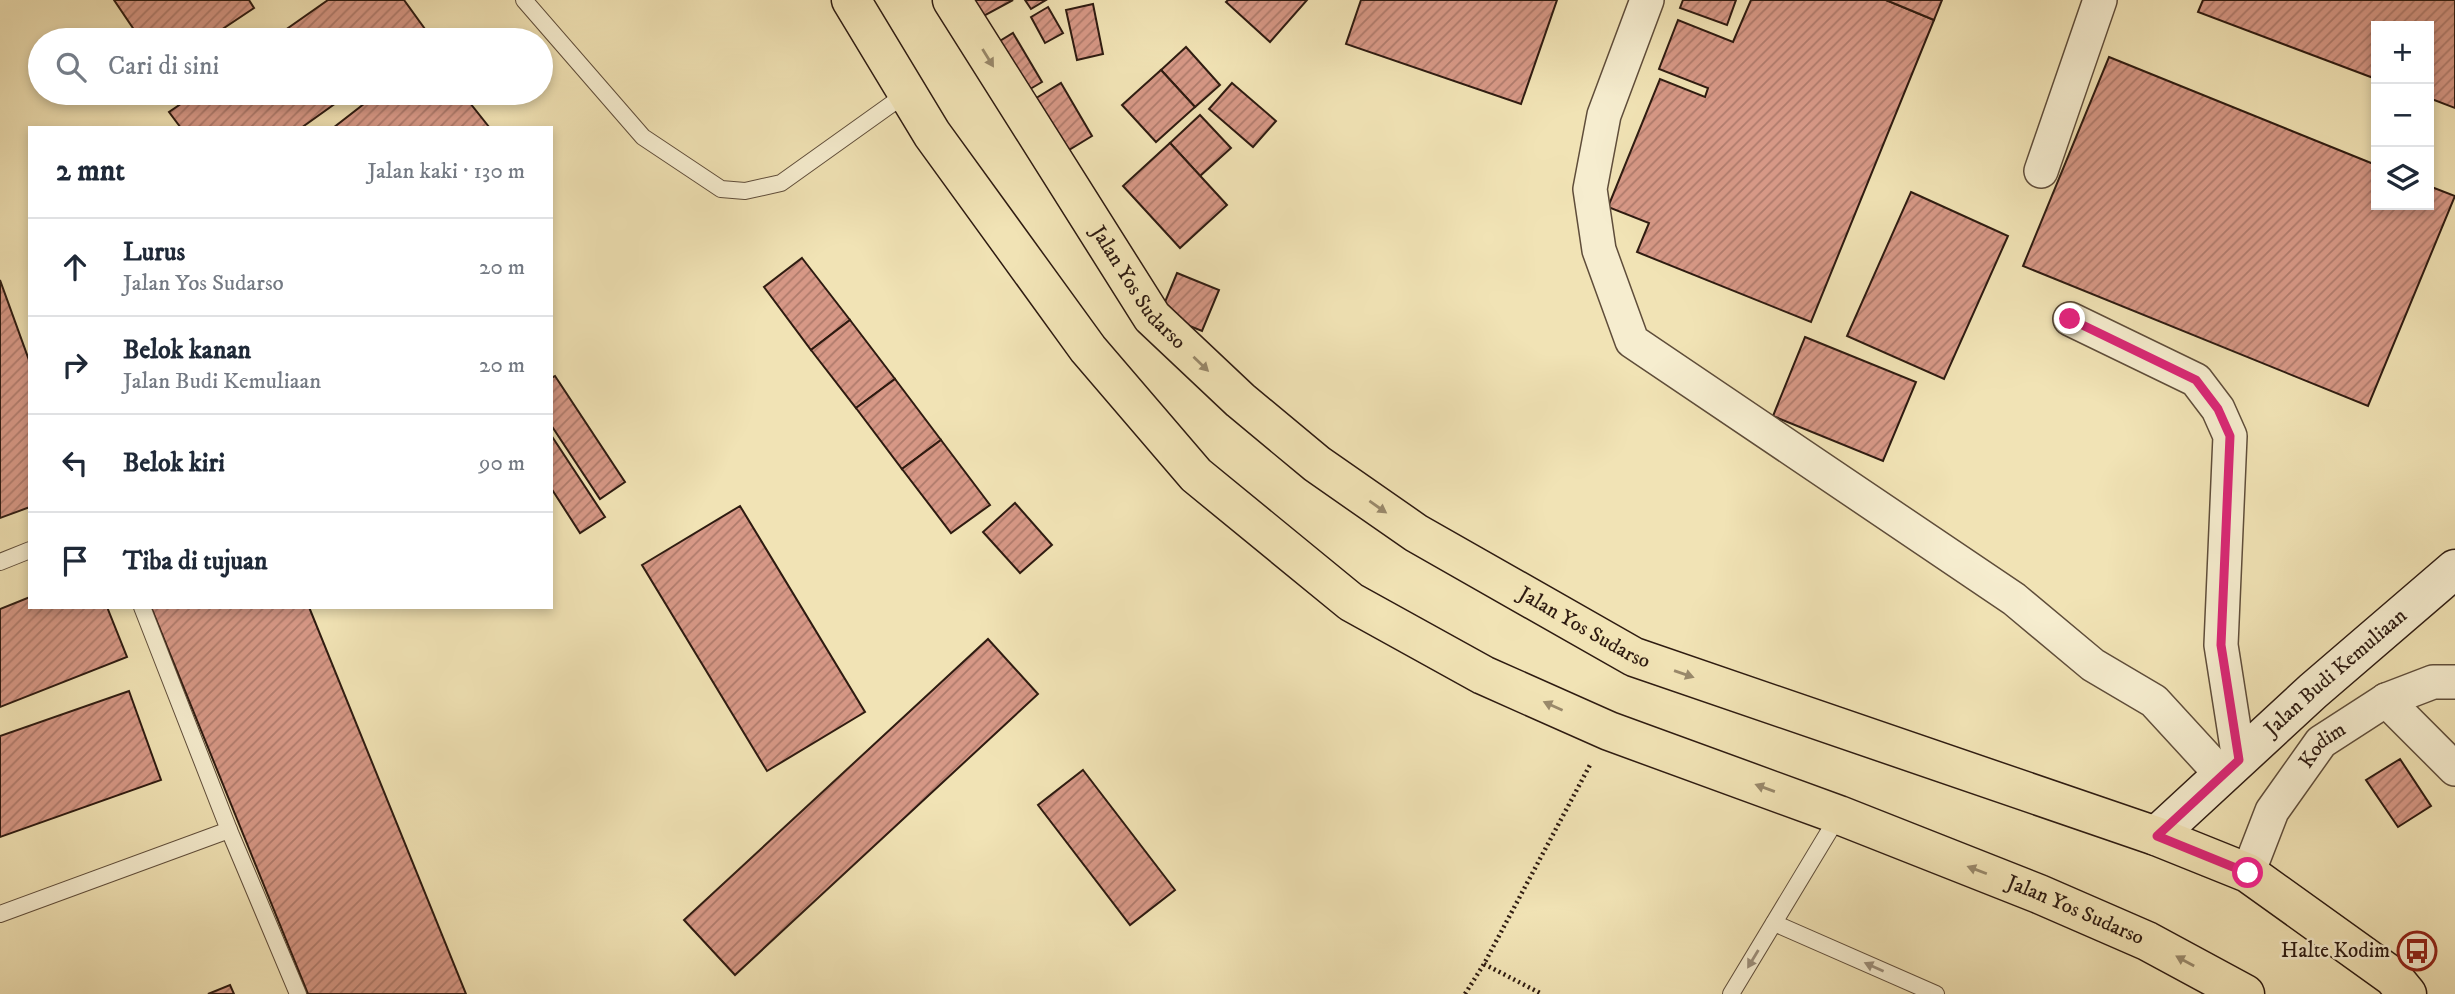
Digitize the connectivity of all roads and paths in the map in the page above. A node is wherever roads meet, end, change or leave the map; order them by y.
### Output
1 (524, 0) edge
2 (851, 0) edge
3 (951, 0) edge
4 (1647, 0) edge
5 (2100, 0) edge
6 (548, 28) edge
7 (553, 33) edge
8 (909, 92) junction
9 (2040, 171) dead end
10 (2070, 319) dead end
11 (28, 551) edge
12 (0, 562) edge
13 (2455, 569) edge
14 (143, 609) edge
15 (2455, 682) edge
16 (2386, 699) junction
17 (1609, 731) junction
18 (2230, 767) junction
19 (2455, 769) edge
20 (1839, 815) junction
21 (229, 830) junction
22 (2157, 836) junction
23 (2248, 873) junction
24 (0, 914) edge
25 (1774, 923) junction
26 (1484, 964) junction
27 (298, 994) edge
28 (1465, 994) edge
29 (1542, 994) edge
30 (1731, 994) edge
31 (1937, 994) edge
32 (2245, 994) edge
33 (2407, 994) edge

1 - 6 lane
2 - 8 main road, Jalan Yos Sudarso
3 -> 22 main road, Jalan Yos Sudarso
4 - 18 street
5 - 9 street
7 - 8 lane
17 -> 8 main road, Jalan Yos Sudarso
10 - 18 street
11 - 12 lane
13 - 18 main road, Jalan Budi Kemuliaan
14 - 21 lane
15 - 16 street, Kodim
16 - 19 street
16 - 23 street, Kodim
20 -> 17 main road, Jalan Yos Sudarso
17 - 26 path
18 - 22 main road, Jalan Budi Kemuliaan
20 - 25 lane
32 -> 20 main road, Jalan Yos Sudarso
21 - 24 lane
21 - 27 lane
22 - 23 main road, Jalan Yos Sudarso
23 - 33 main road, Jalan Yos Sudarso
25 -> 30 lane
31 -> 25 lane
26 - 28 path
26 - 29 path

